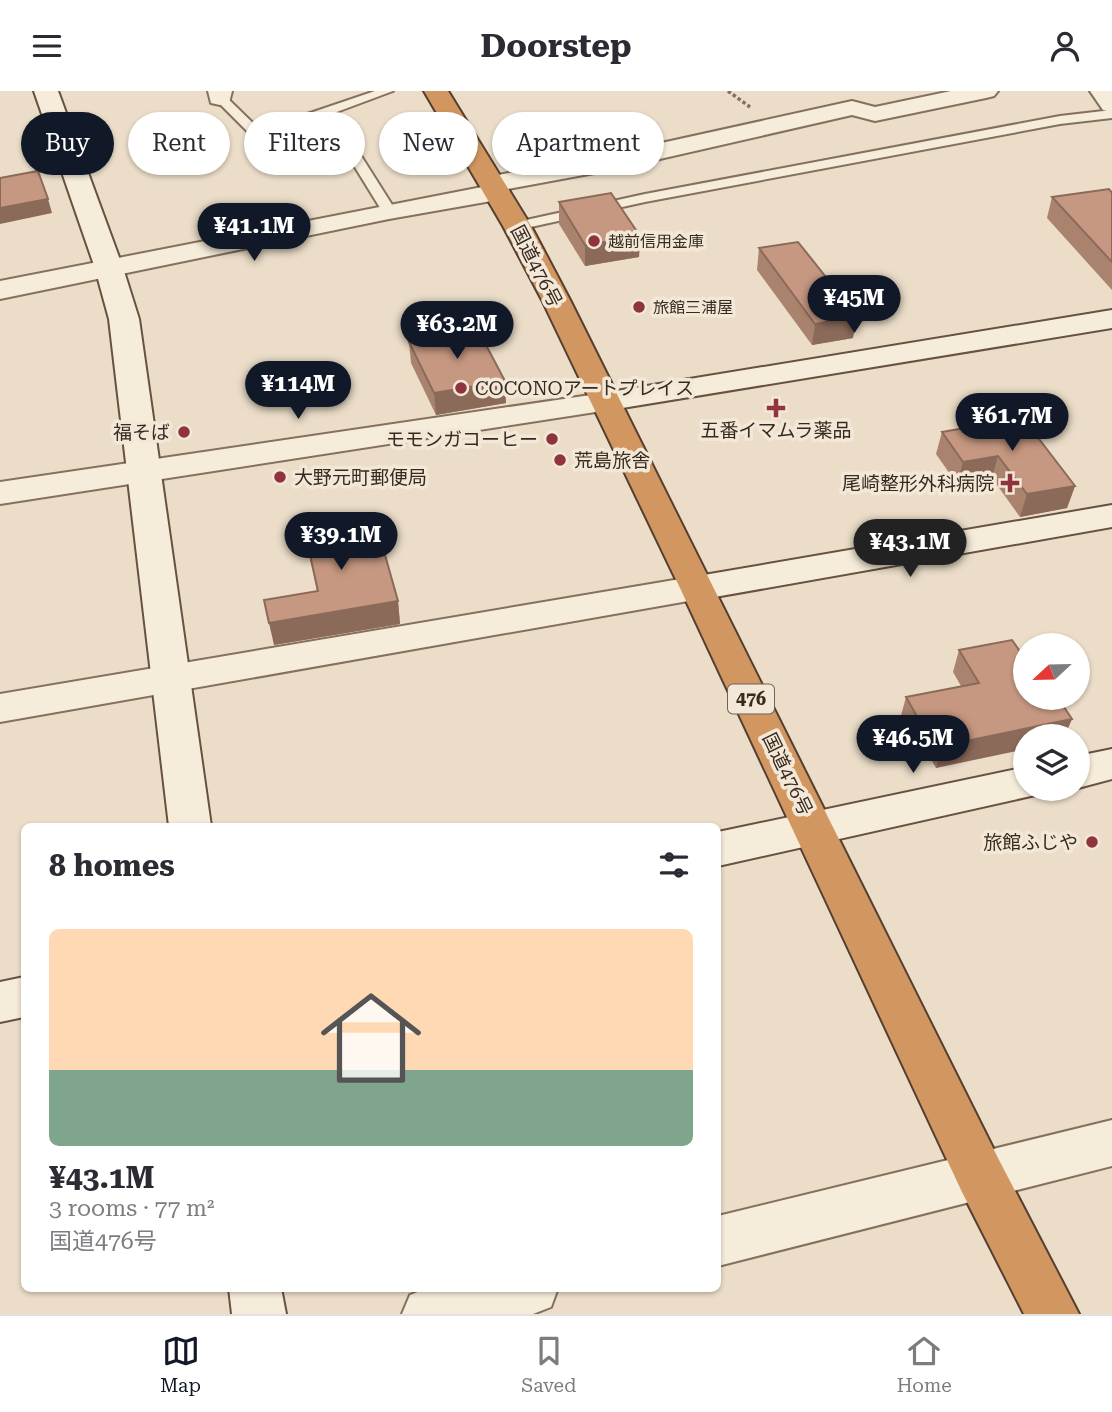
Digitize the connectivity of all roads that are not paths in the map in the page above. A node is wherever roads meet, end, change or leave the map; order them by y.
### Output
1 (46, 91) edge
2 (387, 91) edge
3 (436, 91) edge
4 (986, 91) edge
5 (1102, 91) edge
6 (220, 95) edge
7 (1112, 106) edge
8 (327, 112) edge
9 (1112, 114) edge
10 (244, 121) edge
11 (365, 173) edge
12 (495, 188) junction
13 (389, 211) junction
14 (517, 226) junction
15 (109, 268) junction
16 (0, 290) edge
17 (1112, 319) edge
18 (604, 402) junction
19 (144, 470) junction
20 (0, 492) edge
21 (1112, 516) edge
22 (698, 588) junction
23 (172, 678) junction
24 (0, 708) edge
25 (1112, 764) edge
26 (1090, 769) edge
27 (1013, 786) edge
28 (190, 823) edge
29 (814, 828) junction
30 (721, 848) edge
31 (21, 998) edge
32 (0, 1002) edge
33 (1112, 1143) edge
34 (980, 1175) junction
35 (721, 1240) edge
36 (256, 1292) edge
37 (516, 1292) edge
38 (259, 1314) edge
39 (429, 1314) edge
40 (1052, 1314) edge

1 - 15 street
2 - 8 lane
3 - 12 highway, 国道476号 / 476
4 - 12 street
5 - 7 street
6 - 10 lane
9 - 14 lane
11 - 13 lane
12 - 13 street
12 - 14 highway, 国道476号 / 476
13 - 15 street
14 - 18 highway, 国道476号 / 476
15 - 16 street
15 - 19 street
17 - 18 street
18 - 19 street
18 - 22 highway, 国道476号 / 476
19 - 20 street
19 - 23 street
21 - 22 street
22 - 23 street
22 - 29 highway, 国道476号 / 476
23 - 24 street
23 - 28 street
25 - 26 street
27 - 29 street
29 - 30 street
29 - 34 highway, 国道476号 / 476
31 - 32 street
33 - 34 street
34 - 35 street
34 - 40 highway, 国道476号 / 476
36 - 38 street
37 - 39 street

